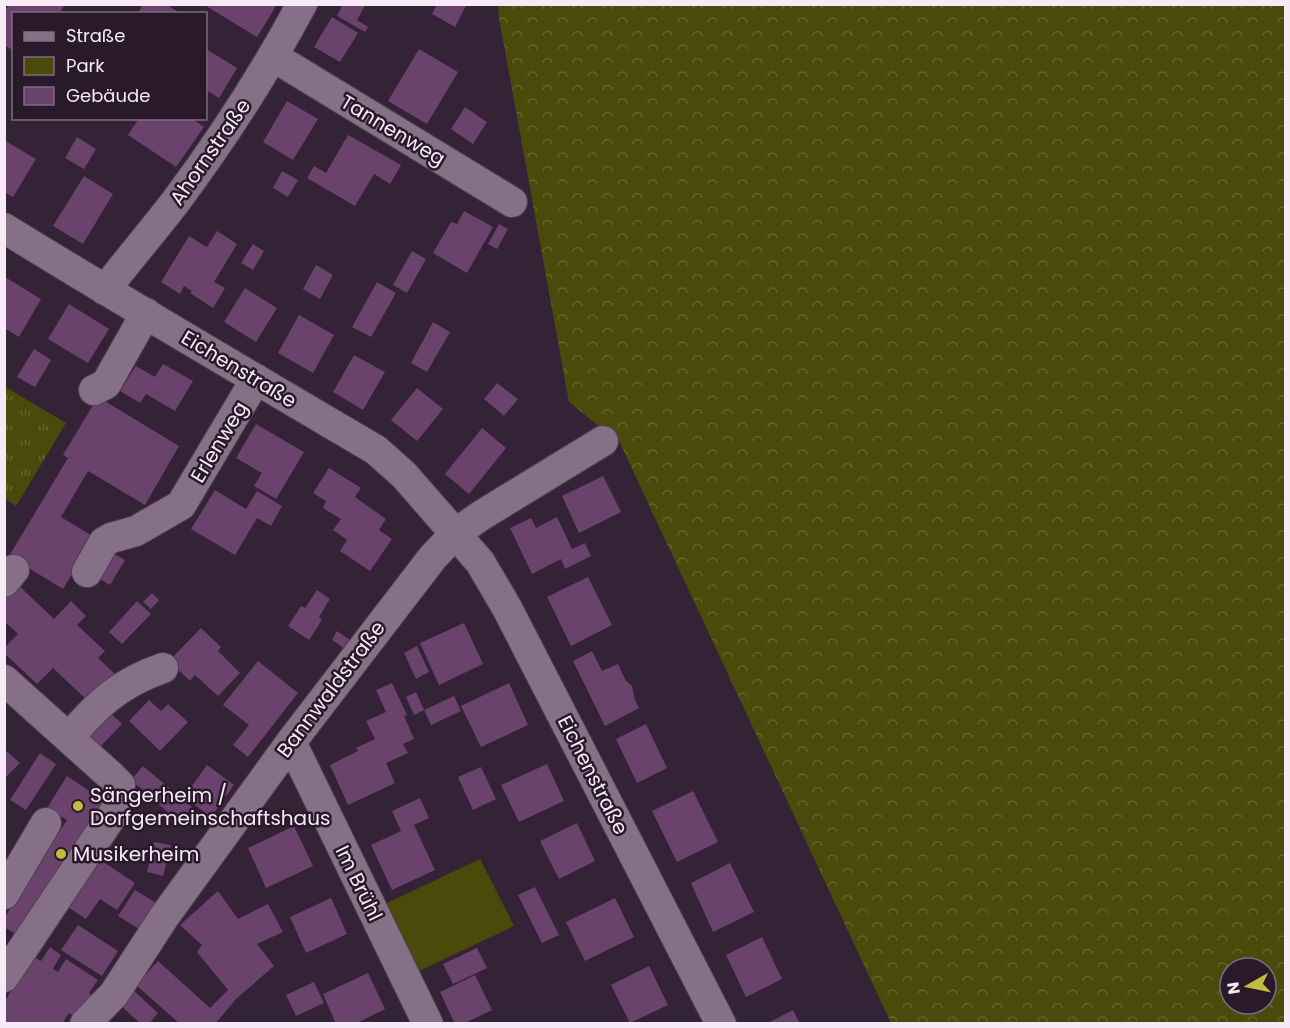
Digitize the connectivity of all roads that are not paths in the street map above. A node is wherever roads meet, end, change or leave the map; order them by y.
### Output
1 (302, 4) edge
2 (274, 57) junction
3 (512, 202) dead end
4 (4, 228) edge
5 (105, 290) junction
6 (146, 313) junction
7 (256, 379) junction
8 (94, 390) dead end
9 (603, 441) dead end
10 (456, 533) junction
11 (87, 572) dead end
12 (163, 668) dead end
13 (4, 680) edge
14 (69, 738) junction
15 (291, 742) junction
16 (46, 823) dead end
17 (4, 894) edge
18 (7, 964) edge
19 (85, 1023) edge
20 (428, 1023) edge
21 (721, 1023) edge

1 - 2 street, Ahornstraße
2 - 3 street, Tannenweg
2 - 5 street, Ahornstraße
4 - 5 street, Eichenstraße
5 - 6 street, Eichenstraße
6 - 7 street, Eichenstraße
6 - 8 street
7 - 10 street, Eichenstraße
7 - 11 street, Erlenweg
9 - 10 street
10 - 15 street, Bannwaldstraße
10 - 21 street, Eichenstraße
12 - 14 street
13 - 14 street
14 - 18 street
15 - 19 street, Bannwaldstraße
15 - 20 street, Im Brühl
16 - 17 street

